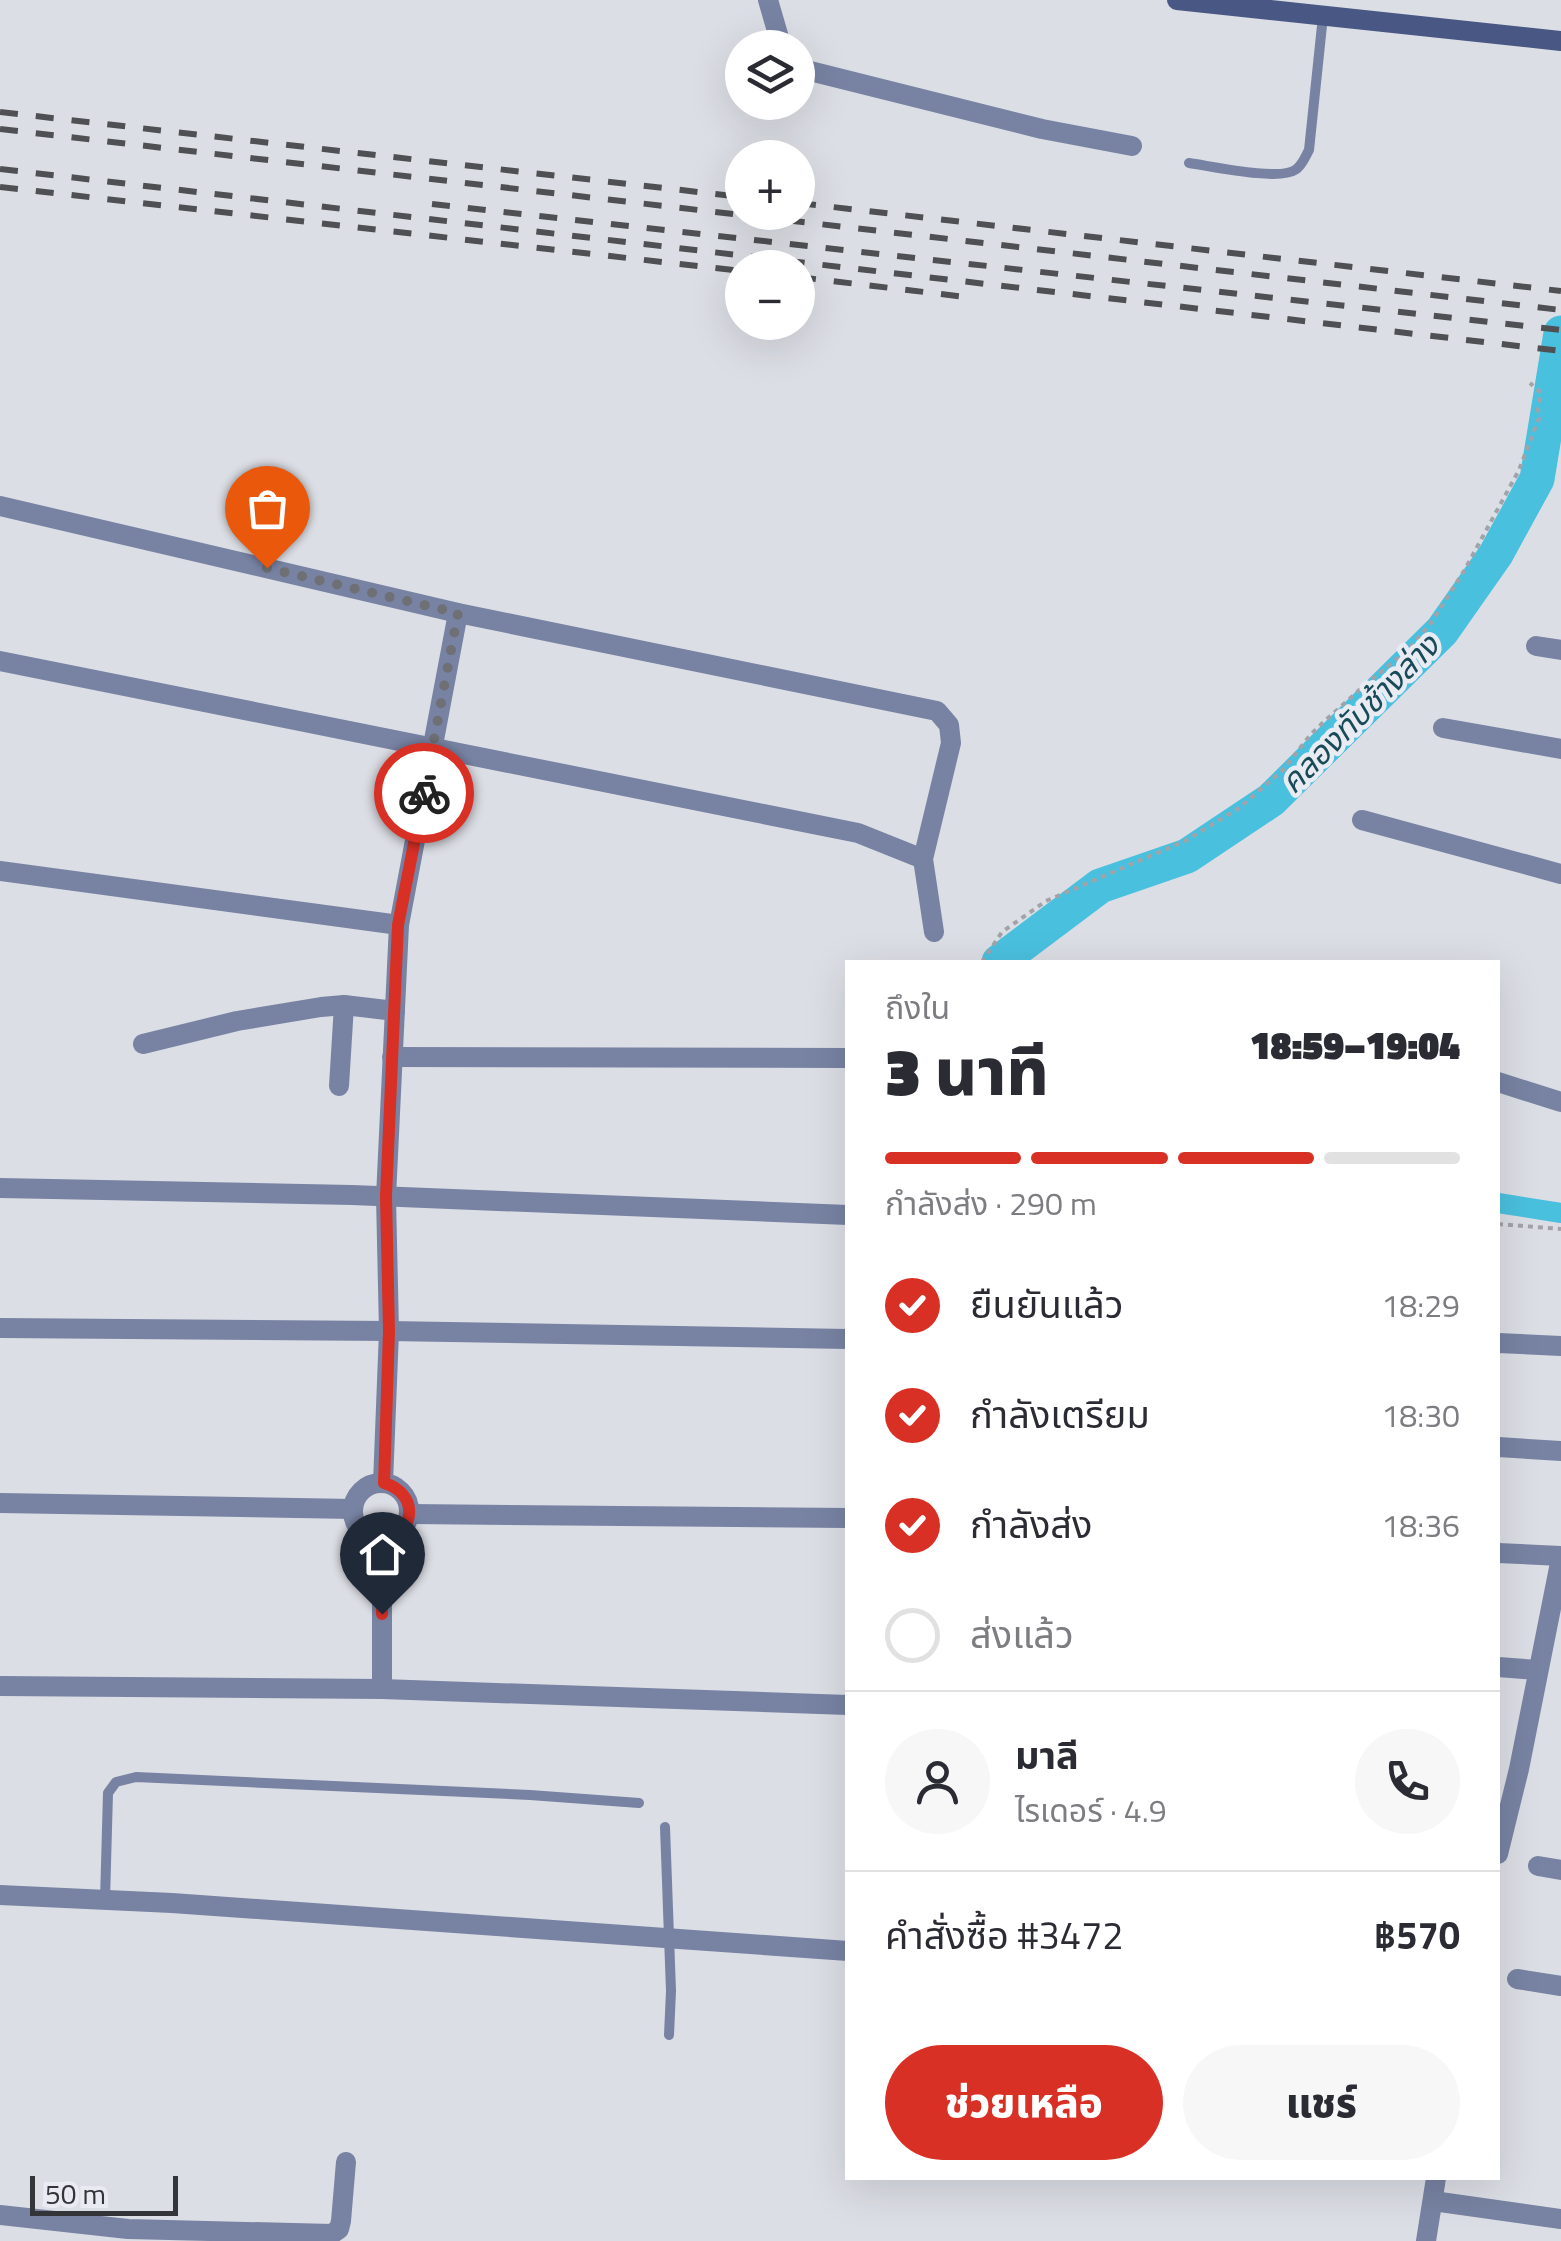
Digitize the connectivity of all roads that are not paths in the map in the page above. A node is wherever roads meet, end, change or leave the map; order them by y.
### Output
1 (768, 0) edge
2 (1177, 0) edge
3 (1323, 16) junction
4 (777, 30) edge
5 (1561, 41) edge
6 (815, 72) edge
7 (1132, 146) dead end
8 (1190, 163) dead end
9 (0, 506) edge
10 (458, 613) junction
11 (1536, 646) dead end
12 (1561, 650) edge
13 (0, 661) edge
14 (1443, 728) dead end
15 (432, 748) junction
16 (1561, 749) edge
17 (1362, 820) dead end
18 (922, 858) junction
19 (0, 870) edge
20 (1561, 874) edge
21 (398, 925) junction
22 (934, 932) dead end
23 (344, 1006) junction
24 (395, 1011) junction
25 (143, 1044) dead end
26 (392, 1057) junction
27 (845, 1058) edge
28 (1500, 1083) edge
29 (339, 1086) dead end
30 (1561, 1102) edge
31 (0, 1188) edge
32 (386, 1196) junction
33 (845, 1215) edge
34 (0, 1328) edge
35 (389, 1331) junction
36 (845, 1339) edge
37 (1500, 1343) edge
38 (1561, 1346) edge
39 (1500, 1448) edge
40 (1561, 1451) edge
41 (384, 1483) junction
42 (0, 1502) edge
43 (353, 1509) junction
44 (409, 1514) junction
45 (845, 1518) edge
46 (382, 1539) junction
47 (1500, 1553) edge
48 (1561, 1557) edge
49 (1500, 1666) edge
50 (1538, 1670) junction
51 (0, 1686) edge
52 (382, 1688) junction
53 (845, 1705) edge
54 (1500, 1768) edge
55 (1520, 1770) junction
56 (639, 1803) dead end
57 (665, 1826) dead end
58 (1500, 1846) edge
59 (1538, 1866) dead end
60 (1561, 1870) edge
61 (0, 1894) edge
62 (105, 1900) junction
63 (668, 1938) junction
64 (845, 1951) edge
65 (1516, 1979) dead end
66 (1561, 1986) edge
67 (669, 2035) dead end
68 (346, 2162) dead end
69 (1436, 2180) edge
70 (1433, 2201) junction
71 (0, 2215) edge
72 (1561, 2219) edge
73 (1426, 2241) edge

1 - 4 street
2 - 3 main road
3 - 5 main road
3 - 8 lane
6 - 7 street
9 - 10 street
10 - 15 street
10 - 18 street
11 - 12 street
13 - 15 street
14 - 16 street
15 - 18 street
15 - 21 street
17 - 20 street
18 - 22 street
19 - 21 street
21 - 24 street
23 - 24 street
23 - 25 street
23 - 29 street
24 - 26 street
26 - 27 street
26 - 32 street
28 - 30 street
31 - 32 street
32 - 33 street
32 - 35 street
34 - 35 street
35 - 36 street
35 - 41 street
37 - 38 street
39 - 40 street
41 - 43 street
41 - 44 street
42 - 43 street
43 - 46 street
44 - 45 street
44 - 46 street
46 - 52 street
47 - 48 street
48 - 50 street
49 - 50 street
50 - 55 street
51 - 52 street
52 - 53 street
54 - 55 street
55 - 58 street
56 - 62 lane
57 - 63 lane
59 - 60 street
61 - 62 street
62 - 63 street
63 - 64 street
63 - 67 lane
65 - 66 street
68 - 71 street
69 - 70 street
70 - 72 street
70 - 73 street

